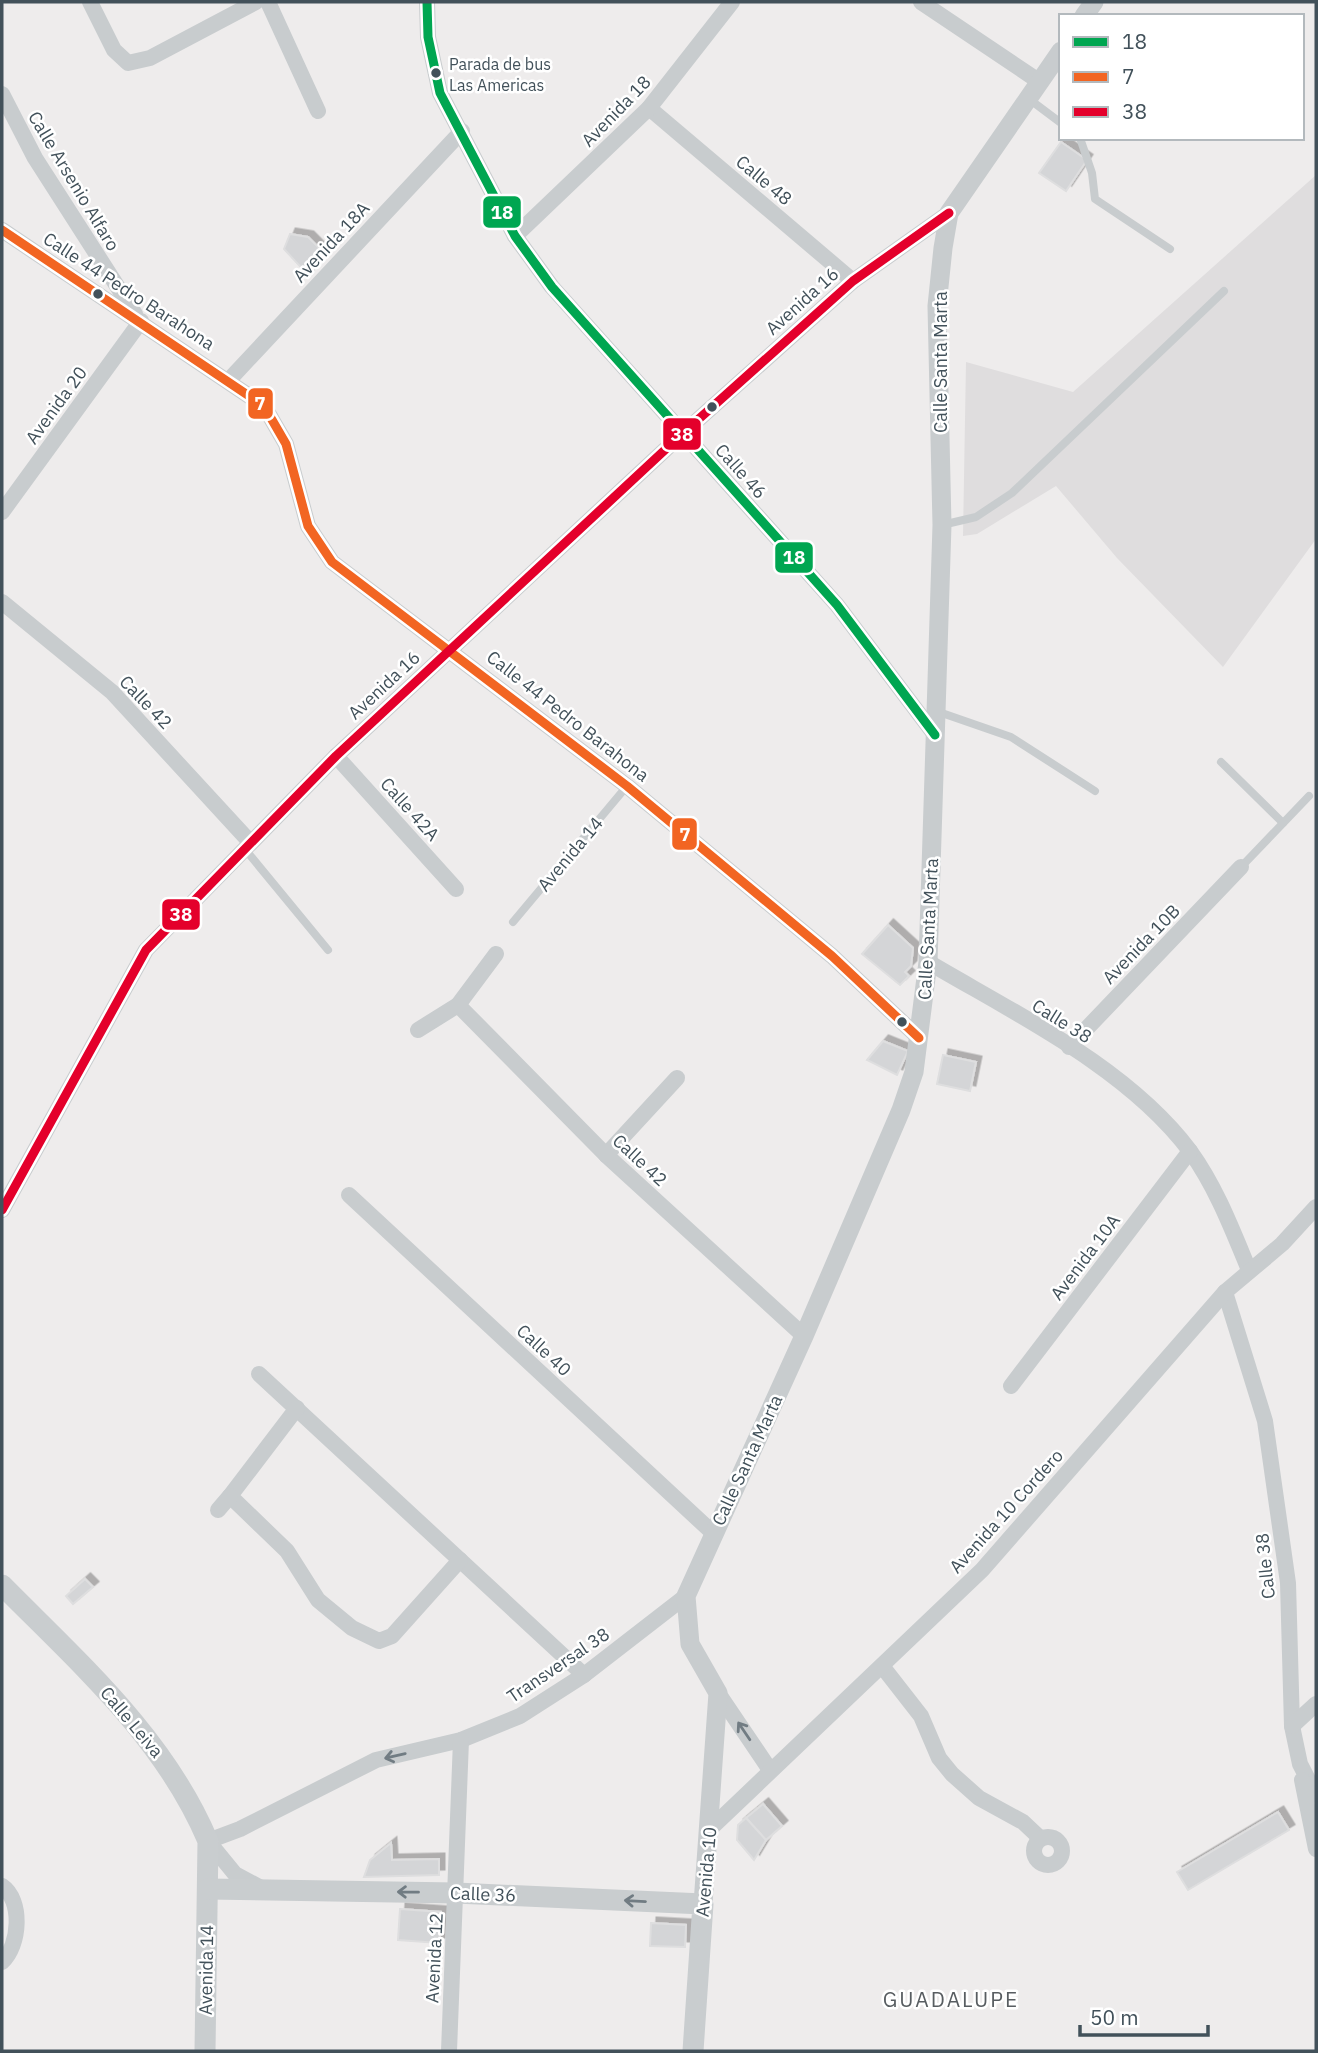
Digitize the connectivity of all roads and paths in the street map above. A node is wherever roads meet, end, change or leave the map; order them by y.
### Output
1 (90, 2) edge
2 (257, 2) edge
3 (268, 2) edge
4 (427, 2) edge
5 (732, 2) edge
6 (922, 2) edge
7 (1059, 54) edge
8 (1040, 82) junction
9 (2, 93) edge
10 (1029, 99) junction
11 (649, 108) junction
12 (318, 111) dead end
13 (1059, 122) edge
14 (462, 131) junction
15 (1081, 140) edge
16 (949, 213) junction
17 (2, 230) edge
18 (515, 236) junction
19 (1170, 249) dead end
20 (853, 281) junction
21 (1224, 290) dead end
22 (141, 321) junction
23 (229, 380) junction
24 (682, 434) junction
25 (2, 512) edge
26 (942, 525) junction
27 (2, 602) edge
28 (450, 649) junction
29 (934, 711) junction
30 (935, 735) junction
31 (336, 756) junction
32 (1220, 762) dead end
33 (627, 786) junction
34 (1095, 791) dead end
35 (1309, 796) dead end
36 (1283, 823) junction
37 (247, 845) junction
38 (1241, 867) joint
39 (456, 889) dead end
40 (513, 922) dead end
41 (328, 950) dead end
42 (496, 954) dead end
43 (928, 962) junction
44 (458, 1005) junction
45 (418, 1030) dead end
46 (919, 1038) junction
47 (1069, 1047) junction
48 (677, 1078) dead end
49 (1190, 1151) junction
50 (606, 1155) junction
51 (349, 1195) dead end
52 (1316, 1207) edge
53 (2, 1210) edge
54 (1249, 1270) junction
55 (1225, 1292) junction
56 (804, 1336) junction
57 (259, 1374) dead end
58 (1011, 1386) dead end
59 (297, 1408) junction
60 (230, 1496) junction
61 (218, 1510) dead end
62 (713, 1533) junction
63 (460, 1560) junction
64 (2, 1585) edge
65 (686, 1596) junction
66 (882, 1666) junction
67 (584, 1675) junction
68 (718, 1693) junction
69 (1316, 1704) edge
70 (1292, 1726) junction
71 (461, 1740) junction
72 (1300, 1764) junction
73 (770, 1770) junction
74 (1316, 1795) edge
75 (710, 1829) junction
76 (1040, 1838) dead end
77 (208, 1842) junction
78 (1316, 1849) edge
79 (2, 1886) edge
80 (208, 1889) junction
81 (264, 1889) junction
82 (456, 1893) junction
83 (703, 1905) junction
84 (2, 1962) edge
85 (205, 2051) edge
86 (449, 2051) edge
87 (693, 2051) edge

1 - 2 street
3 - 12 street
4 - 14 street, Calle 46
5 - 11 street, Avenida 18
6 - 8 street
7 - 8 street, Calle Santa Marta
8 - 10 street, Calle Santa Marta
9 - 22 street, Calle Arsenio Alfaro
10 - 13 lane
10 - 16 street, Calle Santa Marta
11 - 18 street, Avenida 18
11 - 20 street, Calle 48
14 - 18 street, Calle 46
14 - 23 street, Avenida 18A
15 - 19 lane
16 - 20 street, Avenida 16
16 - 26 street, Calle Santa Marta
17 - 22 street, Calle 44 Pedro Barahona
18 - 24 street, Calle 46
20 - 24 street, Avenida 16
21 - 26 lane
22 - 23 street, Calle 44 Pedro Barahona
22 - 25 street, Avenida 20
23 - 28 street, Calle 44 Pedro Barahona
24 - 28 street, Avenida 16
24 - 30 street, Calle 46
26 - 29 street, Calle Santa Marta
27 - 37 street, Calle 42
28 - 31 street, Avenida 16
28 - 33 street, Calle 44 Pedro Barahona
29 - 30 street, Calle Santa Marta
29 - 34 lane
30 - 43 street, Calle Santa Marta
31 - 37 street, Avenida 16
31 - 39 street, Calle 42A
32 - 36 lane
33 - 40 lane, Avenida 14
33 - 46 street, Calle 44 Pedro Barahona
35 - 36 lane
36 - 38 lane
37 - 41 lane, Calle 42
37 - 53 street, Avenida 16
38 - 47 street, Avenida 10B
42 - 44 street
43 - 46 street, Calle Santa Marta
43 - 47 street, Calle 38
44 - 45 street
44 - 50 street, Calle 42
46 - 56 street, Calle Santa Marta
47 - 49 street, Calle 38
48 - 50 street
49 - 54 street, Calle 38
49 - 58 street, Avenida 10A
50 - 56 street, Calle 42
51 - 62 street, Calle 40
52 - 54 street, Avenida 10 Cordero
54 - 55 street, Avenida 10 Cordero
55 - 66 street, Avenida 10 Cordero
55 - 70 street, Calle 38
56 - 62 street, Calle Santa Marta
57 - 59 street
59 - 60 street
59 - 63 street
60 - 61 street
60 - 63 street
62 - 65 street, Calle Santa Marta
63 - 67 street
64 - 77 main road, Calle Leiva
65 - 67 street, Transversal 38
65 - 68 street, Calle Santa Marta
66 - 73 street, Avenida 10 Cordero
66 - 76 street
67 - 71 street, Transversal 38
73 -> 68 street, Calle Santa Marta
68 - 75 street, Avenida 10
69 - 70 street
70 - 72 street, Calle 38
71 -> 77 street, Transversal 38
71 - 82 street, Avenida 12
72 - 74 street, Calle 38
72 - 78 street
73 - 75 street, Avenida 10 Cordero
75 - 83 street, Avenida 10
77 - 80 main road, Calle Leiva
77 - 81 street, Calle 36
79 - 84 street
80 - 81 main road, Calle 36
80 - 85 main road, Avenida 14
82 -> 81 main road, Calle 36
83 -> 82 main road, Calle 36
82 - 86 street, Avenida 12
83 - 87 main road, Avenida 10

